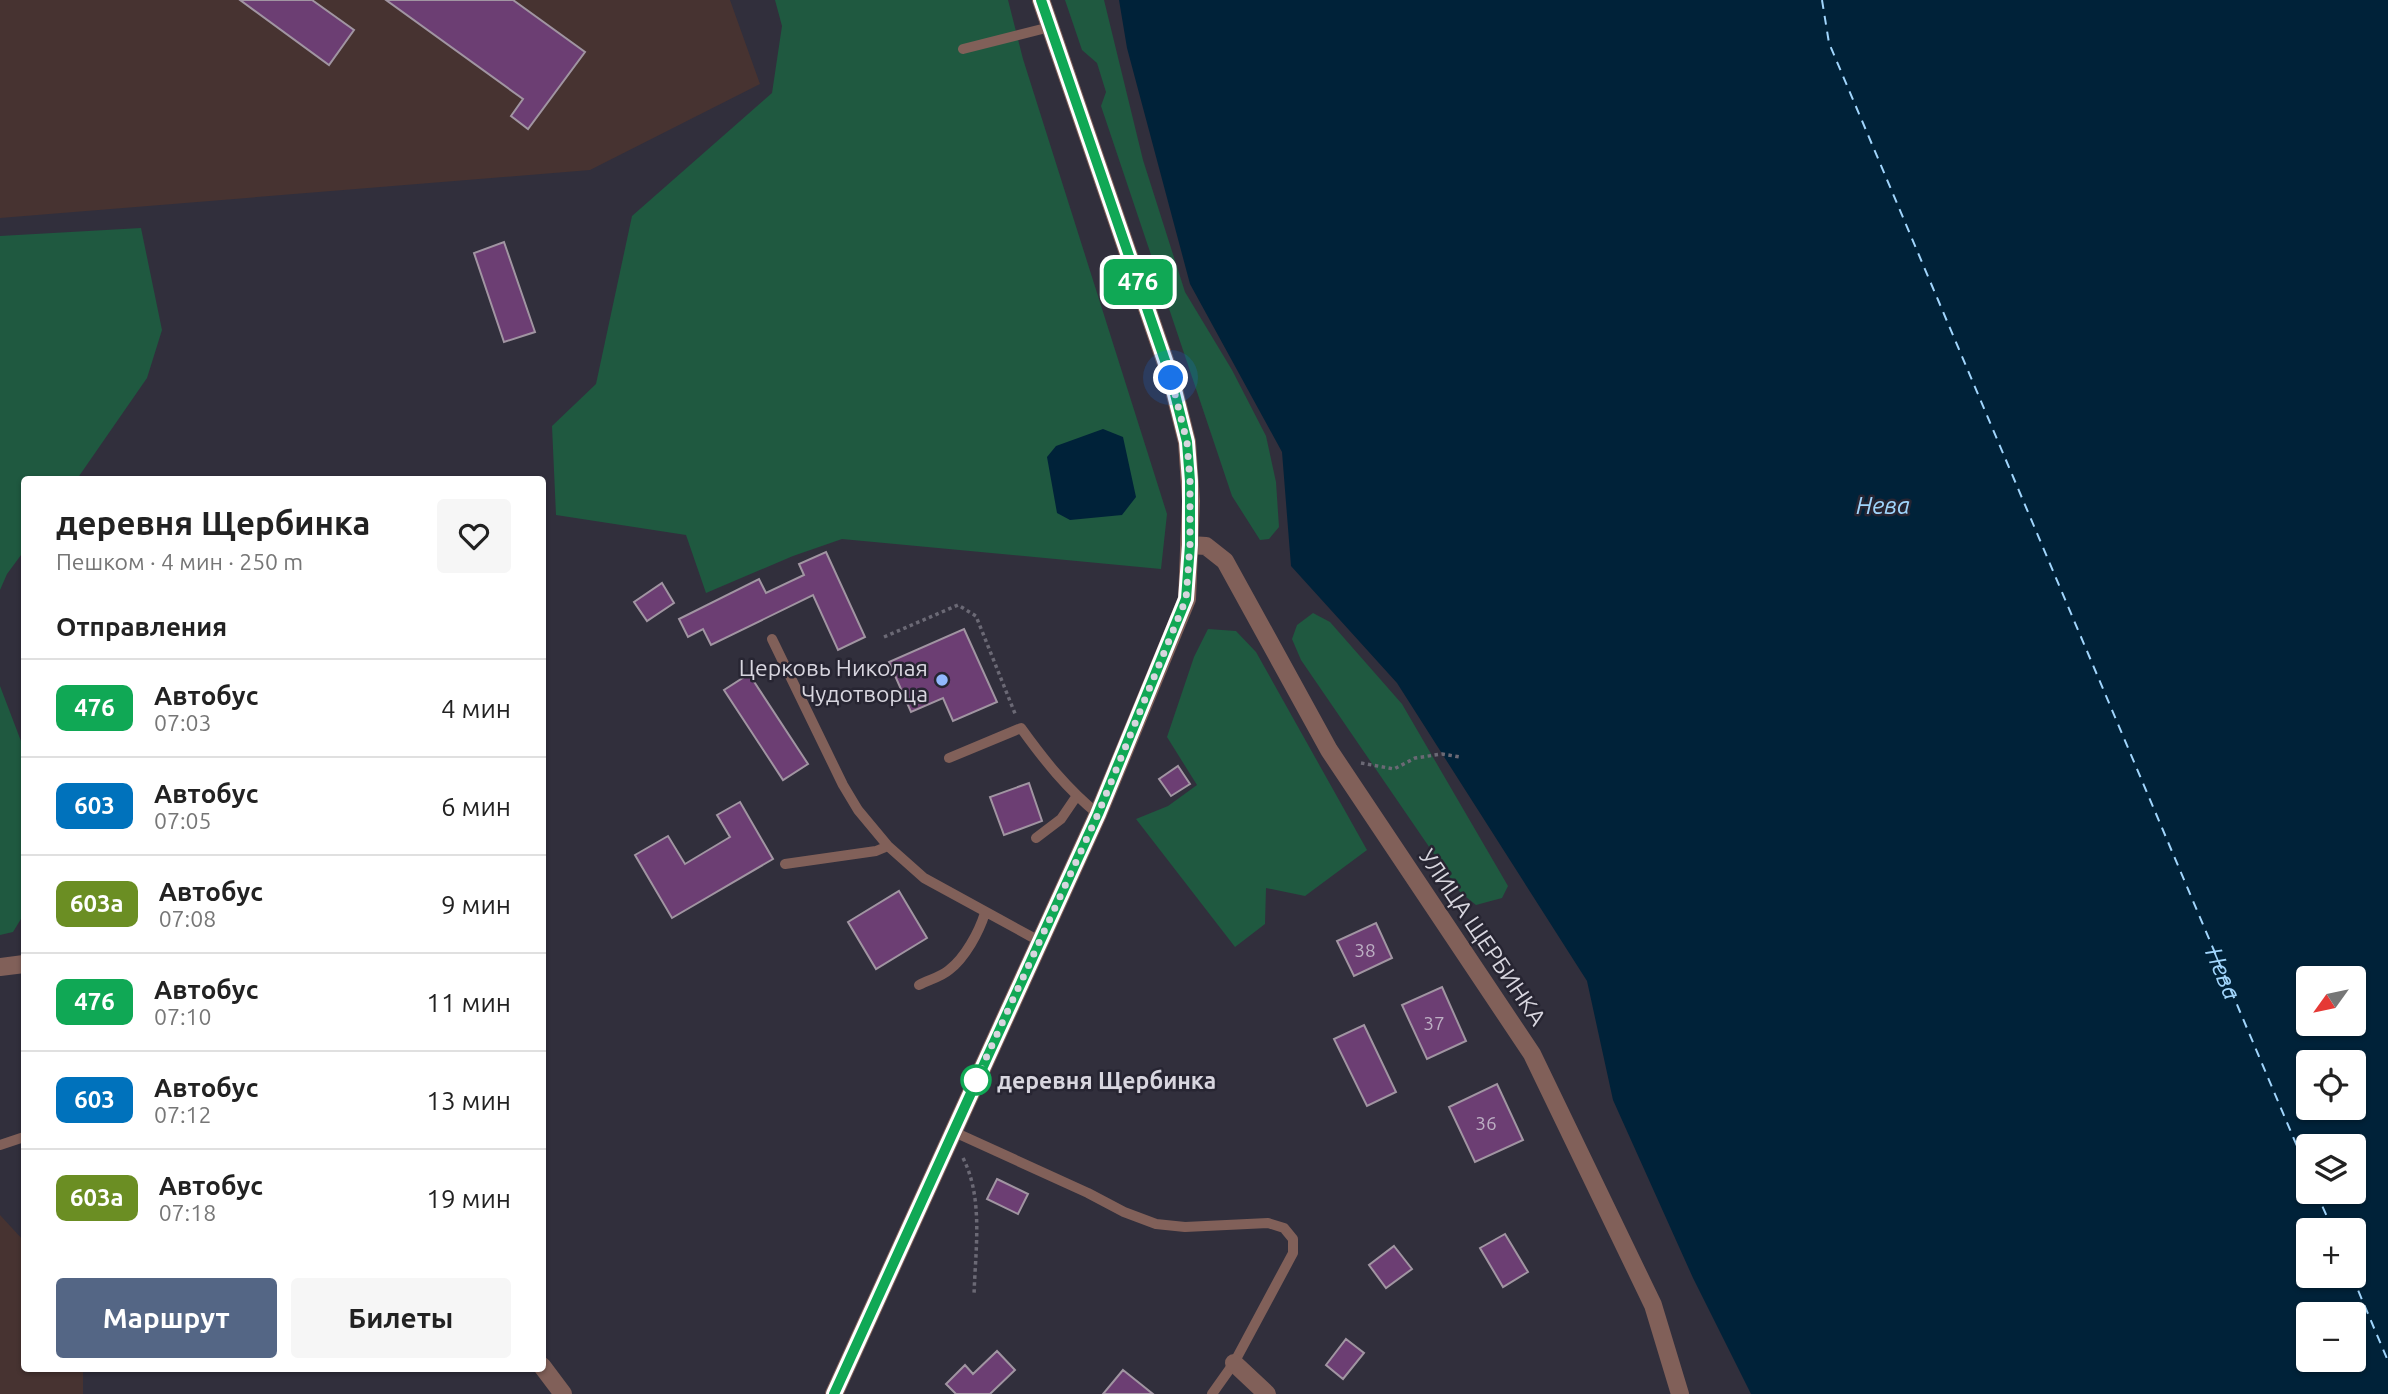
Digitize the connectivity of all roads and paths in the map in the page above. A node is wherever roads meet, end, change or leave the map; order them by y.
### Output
1 (1041, 0) edge
2 (1050, 27) junction
3 (962, 50) dead end
4 (1190, 545) junction
5 (884, 637) dead end
6 (772, 639) dead end
7 (1021, 728) junction
8 (1460, 757) dead end
9 (949, 758) dead end
10 (1337, 762) junction
11 (1076, 797) junction
12 (1098, 814) junction
13 (1035, 838) dead end
14 (888, 845) junction
15 (785, 864) dead end
16 (985, 913) junction
17 (1041, 942) junction
18 (21, 964) edge
19 (0, 967) edge
20 (919, 985) dead end
21 (951, 1133) junction
22 (21, 1138) edge
23 (0, 1145) edge
24 (974, 1296) dead end
25 (1234, 1363) junction
26 (546, 1371) edge
27 (563, 1394) edge
28 (834, 1394) edge
29 (1212, 1394) edge
30 (1267, 1394) edge
31 (1680, 1394) edge

1 - 2 street
2 - 3 lane
2 - 4 street
4 - 10 street, УЛИЦА ЩЕРБИНКА
4 - 12 street
5 - 7 path
6 - 14 lane
7 - 9 lane
7 - 11 lane
8 - 10 path
10 - 31 street, УЛИЦА ЩЕРБИНКА
11 - 12 lane
11 - 13 lane
12 - 17 street
14 - 15 lane
14 - 16 lane
16 - 17 lane
16 - 20 lane
17 - 21 street
18 - 19 street
21 - 24 path
21 - 25 lane
21 - 28 street
22 - 23 lane
25 - 29 lane
25 - 30 street
26 - 27 street

